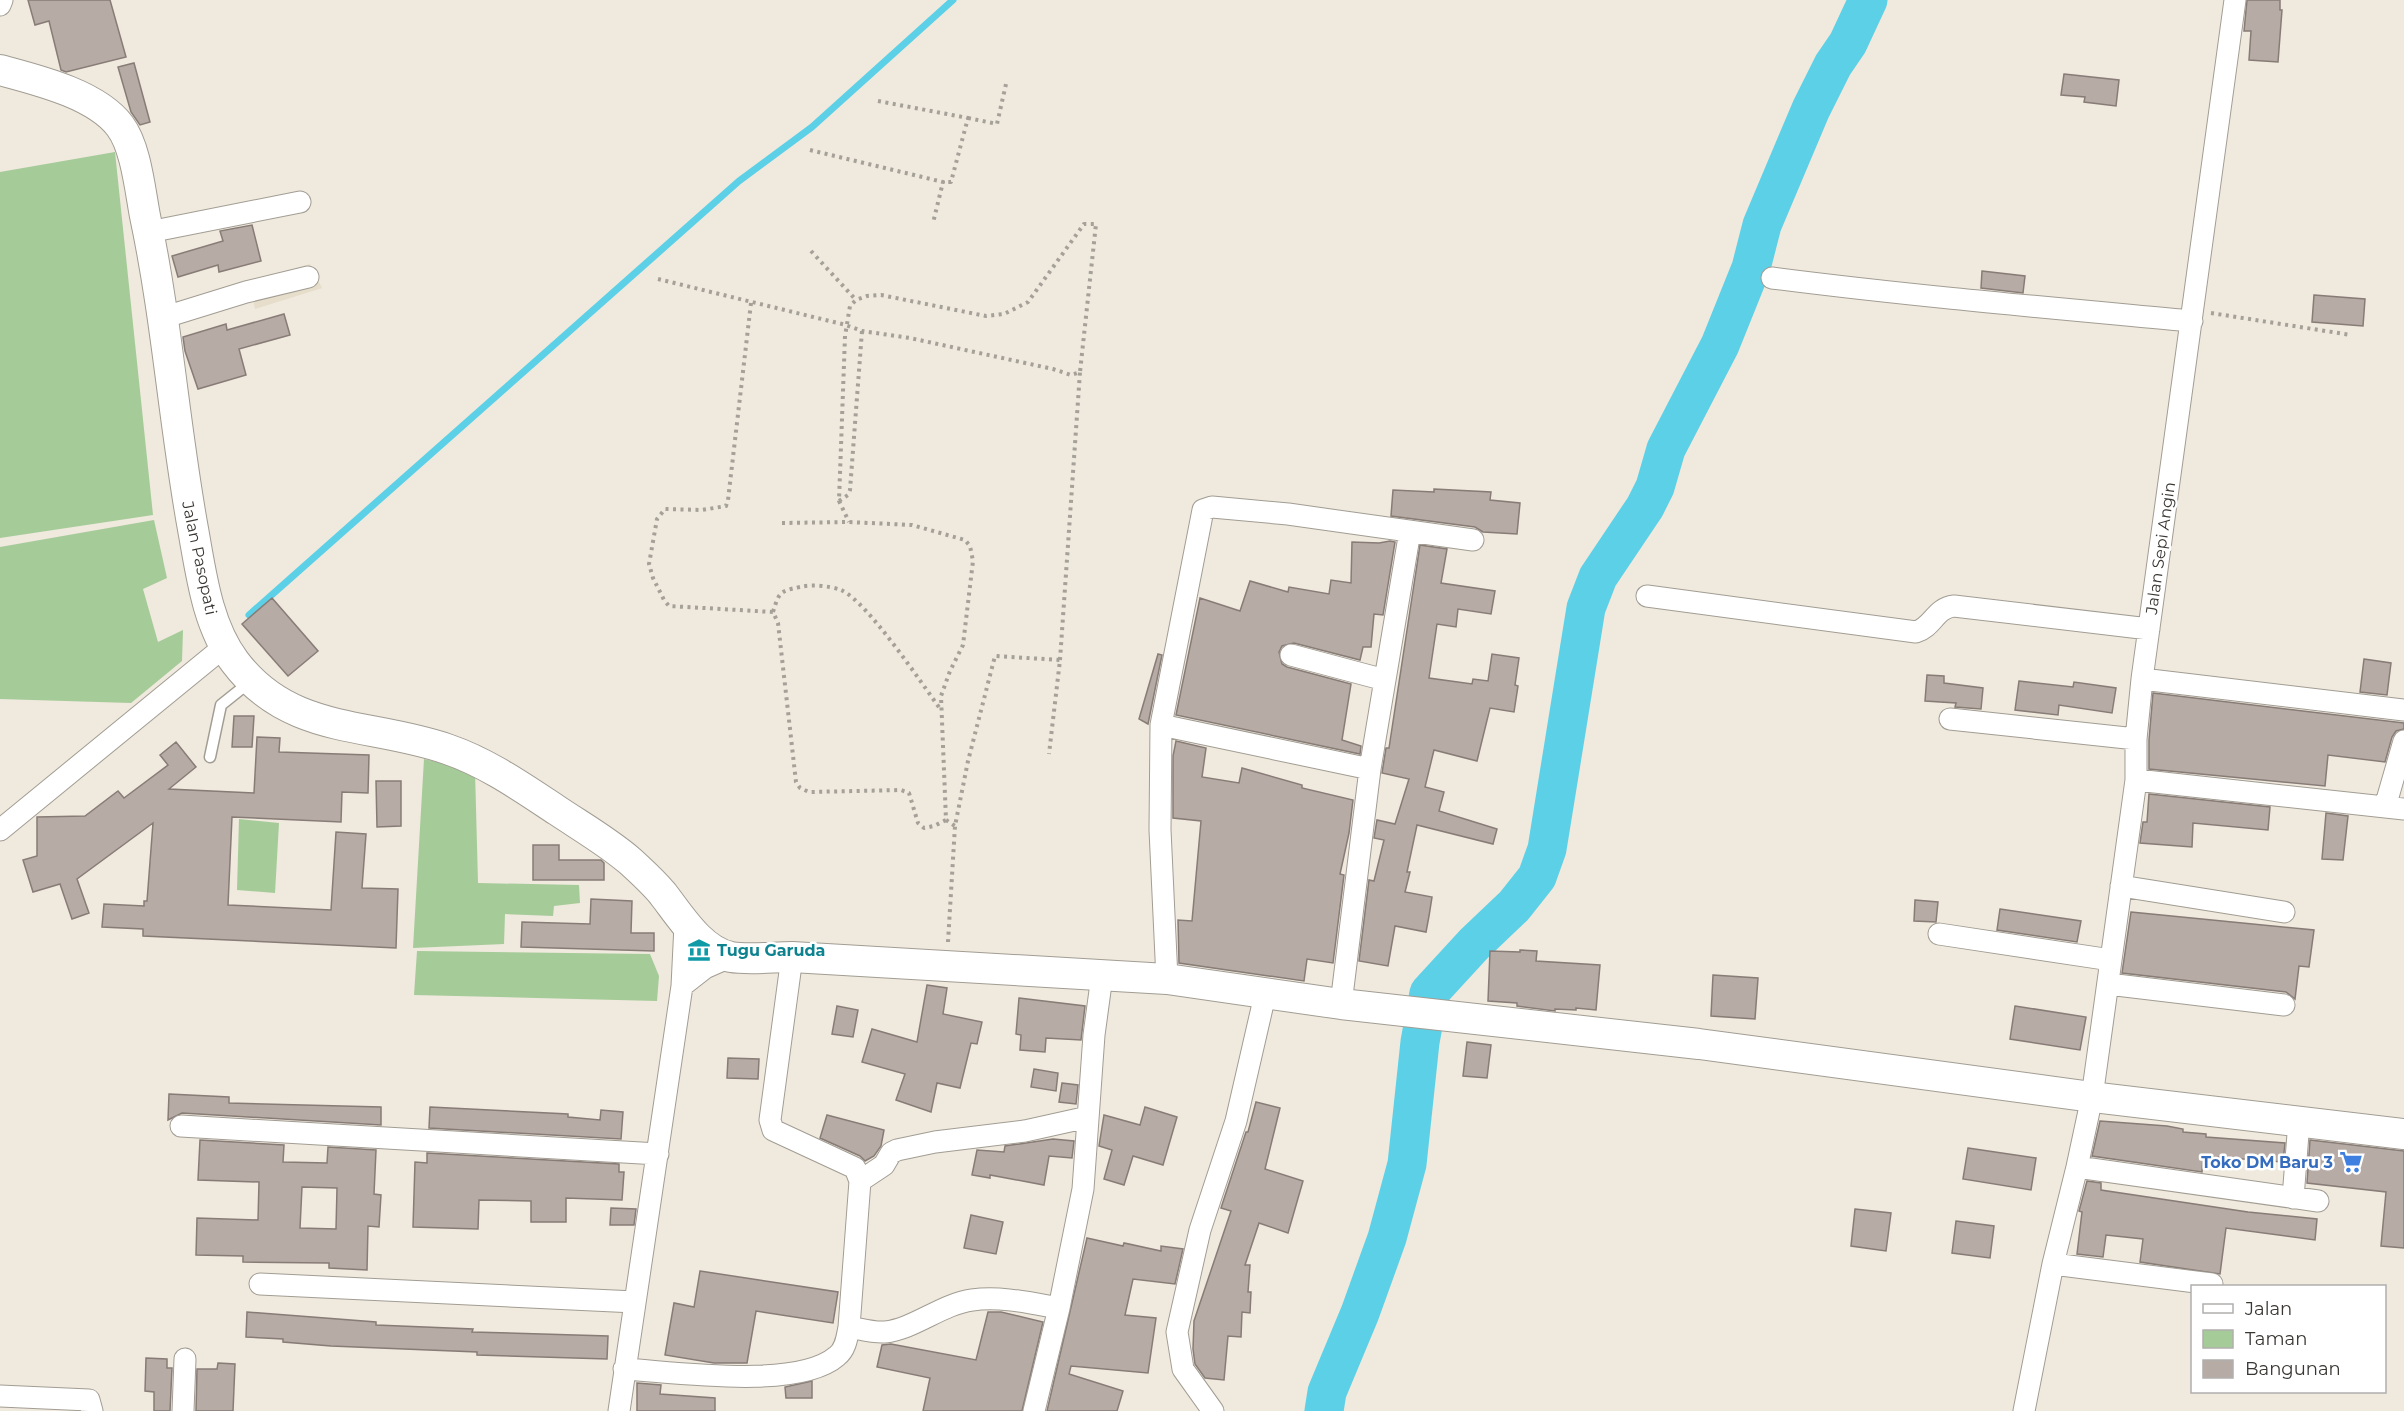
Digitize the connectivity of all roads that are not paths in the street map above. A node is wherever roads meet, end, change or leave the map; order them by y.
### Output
1 (2, 0) edge
2 (2235, 0) edge
3 (0, 5) edge
4 (0, 69) edge
5 (300, 202) dead end
6 (149, 232) junction
7 (308, 277) dead end
8 (1772, 278) dead end
9 (2192, 315) junction
10 (162, 318) junction
11 (1410, 531) junction
12 (1473, 540) dead end
13 (1647, 596) dead end
14 (2149, 628) junction
15 (225, 646) junction
16 (1291, 655) dead end
17 (2142, 679) junction
18 (1385, 680) junction
19 (251, 681) junction
20 (2404, 710) edge
21 (1950, 719) dead end
22 (1161, 725) junction
23 (2136, 739) junction
24 (2404, 741) edge
25 (210, 757) dead end
26 (1370, 769) junction
27 (2136, 780) junction
28 (2394, 808) edge
29 (0, 830) edge
30 (2121, 886) junction
31 (2284, 912) dead end
32 (684, 925) junction
33 (1939, 934) dead end
34 (729, 957) junction
35 (792, 957) junction
36 (2111, 960) junction
37 (1102, 976) junction
38 (1167, 979) junction
39 (2108, 984) junction
40 (682, 986) junction
41 (1265, 995) junction
42 (1341, 1004) junction
43 (2284, 1005) dead end
44 (2092, 1097) junction
45 (1088, 1116) junction
46 (2299, 1122) junction
47 (181, 1126) dead end
48 (2404, 1134) edge
49 (658, 1154) junction
50 (2077, 1167) junction
51 (860, 1181) junction
52 (2293, 1198) junction
53 (2318, 1202) dead end
54 (2053, 1264) junction
55 (260, 1284) dead end
56 (2212, 1284) dead end
57 (635, 1302) junction
58 (1059, 1308) junction
59 (849, 1327) junction
60 (185, 1359) dead end
61 (624, 1369) junction
62 (0, 1396) edge
63 (92, 1411) edge
64 (183, 1411) edge
65 (619, 1411) edge
66 (1034, 1411) edge
67 (1213, 1411) edge
68 (2024, 1411) edge

1 - 3 street
2 - 9 street, Jalan Sepi Angin
4 - 6 street, Jalan Pasopati
5 - 6 street
6 - 10 street, Jalan Pasopati
7 - 10 street
8 - 9 street
9 - 14 street, Jalan Sepi Angin
10 - 15 street, Jalan Pasopati
11 - 12 street
11 - 18 street
11 - 22 street
13 - 14 street
14 - 17 street, Jalan Sepi Angin
15 - 19 street, Jalan Pasopati
15 - 29 street
16 - 18 street
17 - 20 street
17 - 23 street, Jalan Sepi Angin
18 - 26 street
19 - 25 lane
19 - 32 street, Jalan Pasopati
21 - 23 street
22 - 26 street
22 - 38 street
23 - 27 street, Jalan Sepi Angin
24 - 28 street
26 - 42 street
27 - 28 street
27 - 30 street, Jalan Sepi Angin
30 - 31 street
30 - 36 street, Jalan Sepi Angin
32 - 34 street, Jalan Pasopati
32 - 40 street
33 - 36 street
34 - 35 street
34 - 40 street
35 - 37 street
35 - 51 street
36 - 39 street, Jalan Sepi Angin
37 - 38 street
37 - 45 street
38 - 41 street
39 - 43 street
39 - 44 street, Jalan Sepi Angin
40 - 49 street
41 - 42 street
41 - 67 street
42 - 44 street
44 - 46 street
44 - 50 street, Jalan Sepi Angin
45 - 51 street
45 - 58 street
46 - 48 street
46 - 52 street
47 - 49 street
49 - 57 street
50 - 52 street
50 - 54 street, Jalan Sepi Angin
51 - 59 street
52 - 53 street
54 - 56 street
54 - 68 street, Jalan Sepi Angin
55 - 57 street
57 - 61 street
58 - 59 street
58 - 66 street
59 - 61 street
60 - 64 street
61 - 65 street
62 - 63 street

